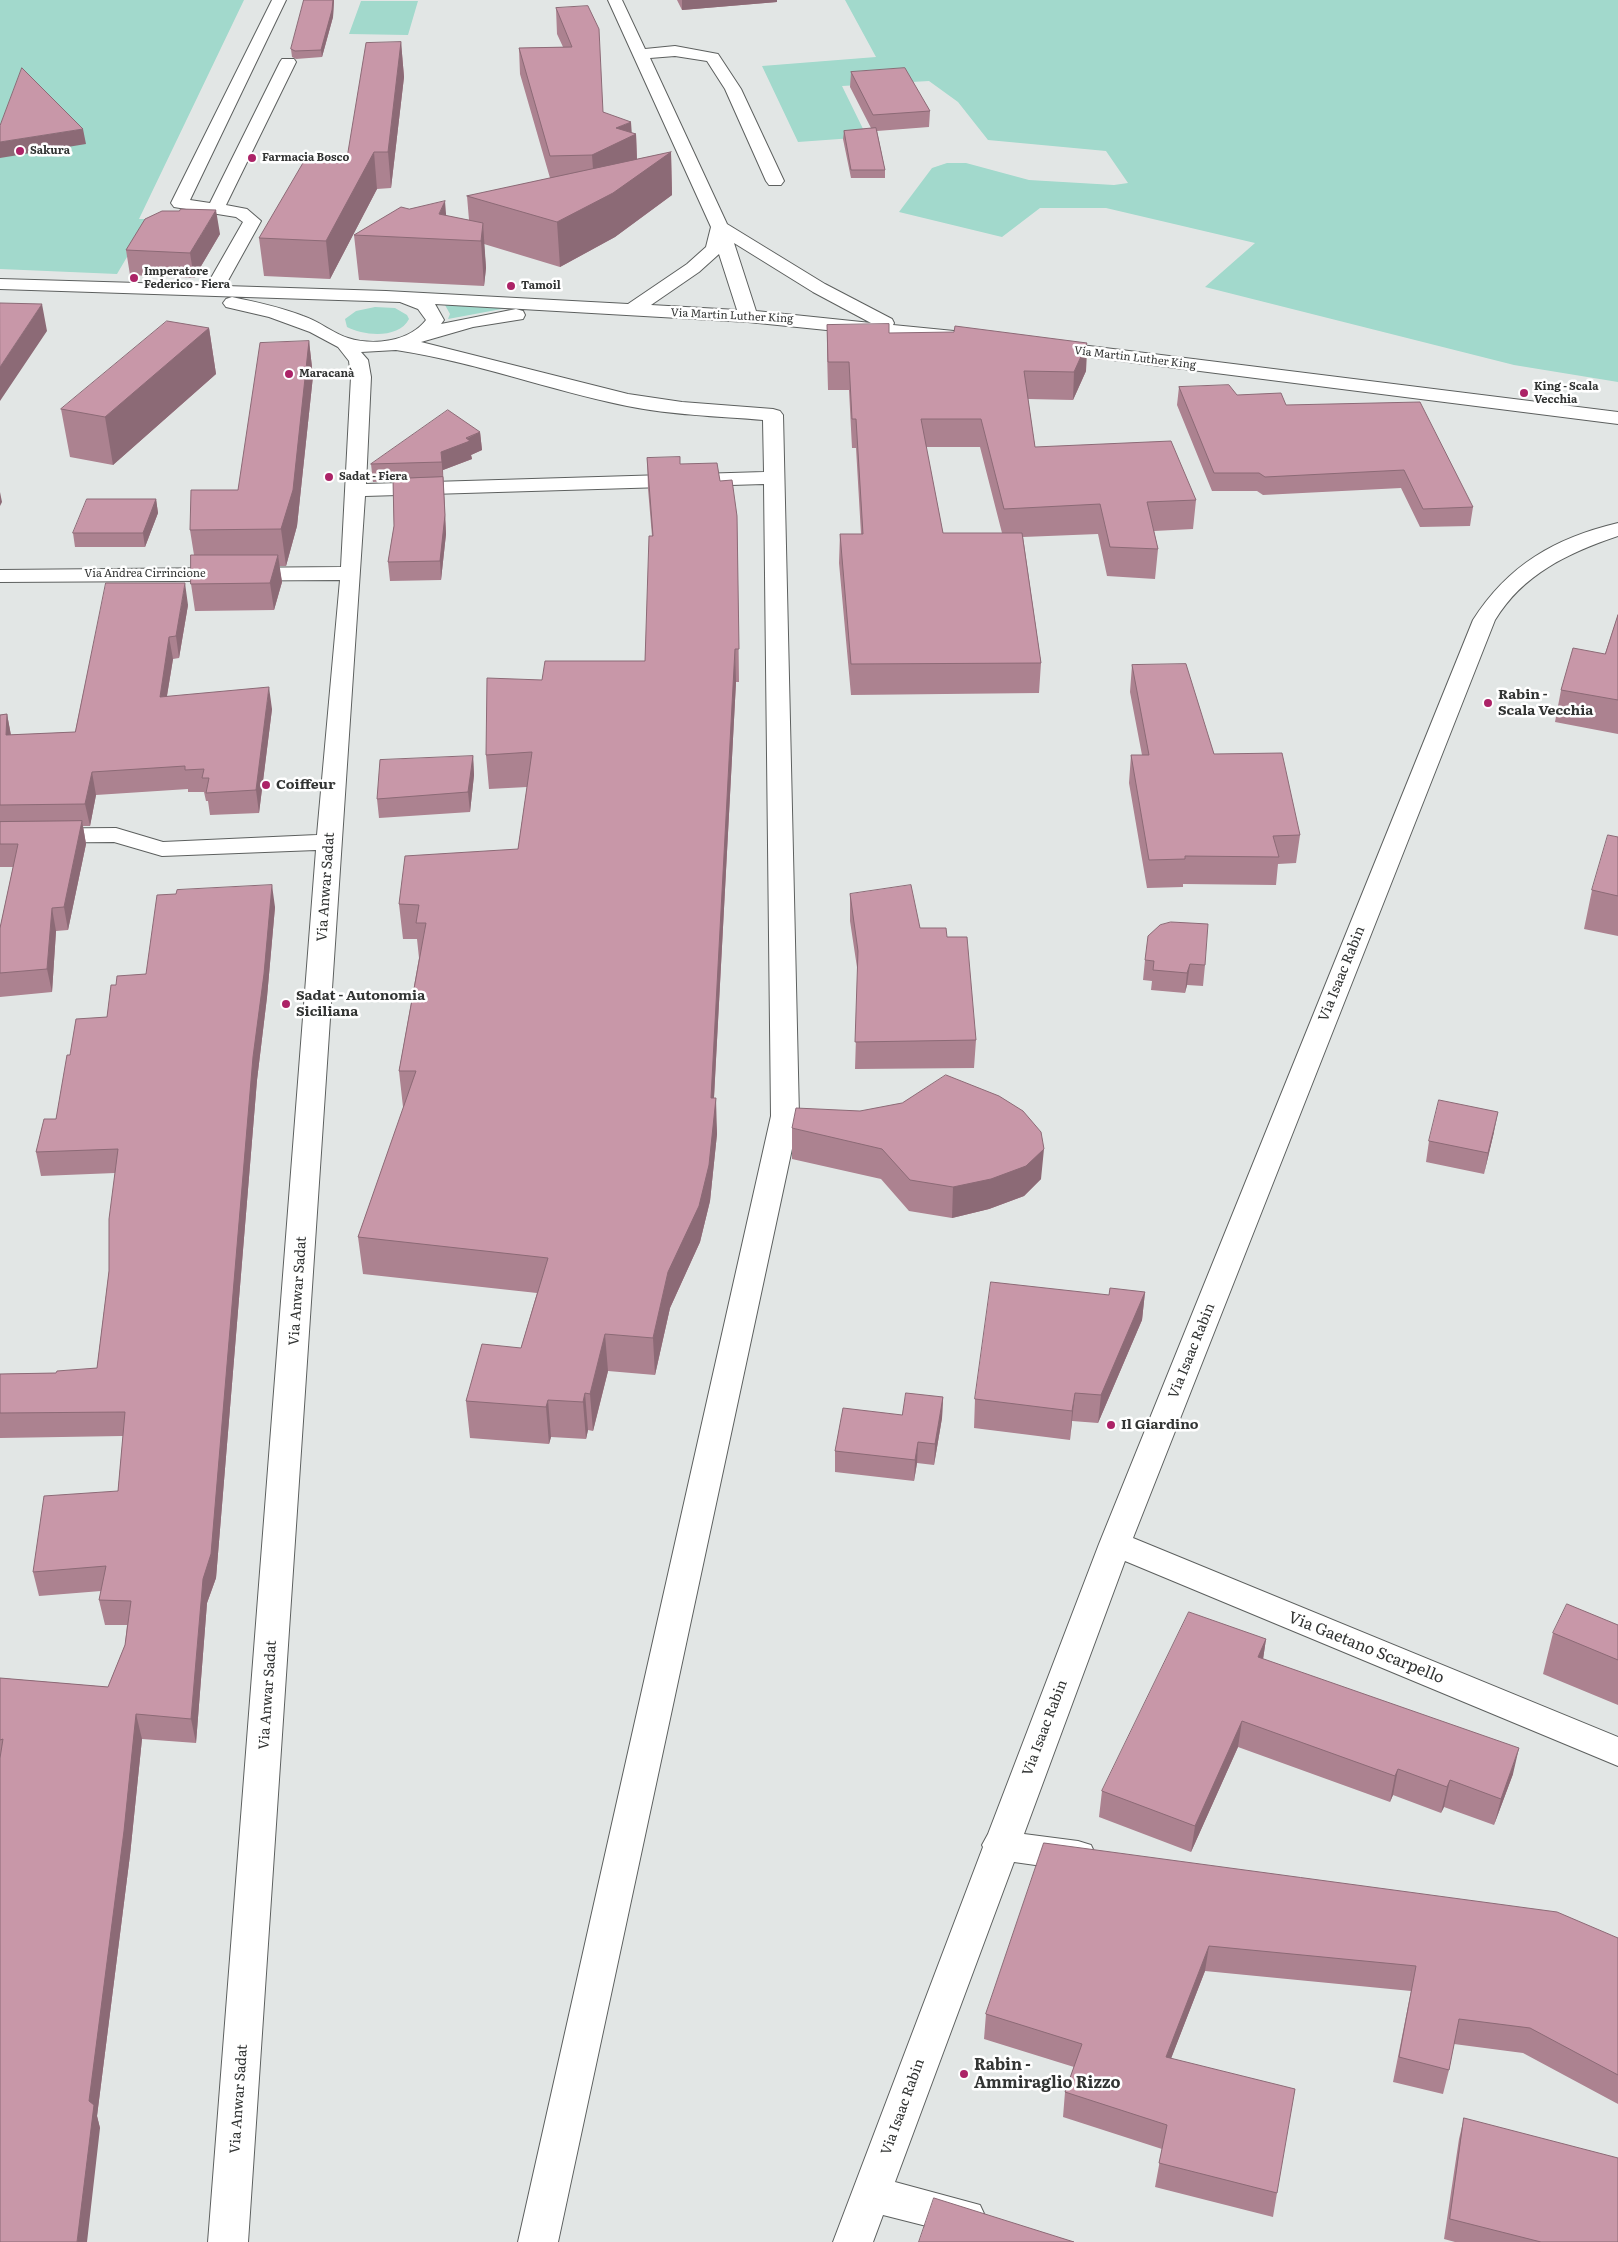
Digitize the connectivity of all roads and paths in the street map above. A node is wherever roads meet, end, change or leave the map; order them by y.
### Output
1 (279, 0) edge
2 (615, 0) edge
3 (639, 54) junction
4 (288, 62) dead end
5 (775, 181) dead end
6 (216, 208) junction
7 (720, 227) junction
8 (0, 284) edge
9 (164, 291) junction
10 (213, 291) junction
11 (373, 297) junction
12 (399, 297) junction
13 (590, 308) junction
14 (631, 310) junction
15 (748, 316) junction
16 (319, 329) junction
17 (897, 330) junction
18 (422, 335) junction
19 (974, 339) edge
20 (346, 344) junction
21 (394, 344) junction
22 (1031, 345) edge
23 (1618, 418) edge
24 (774, 478) junction
25 (356, 490) junction
26 (1618, 529) edge
27 (351, 573) junction
28 (0, 576) edge
29 (0, 836) edge
30 (329, 842) junction
31 (1115, 1544) junction
32 (1618, 1752) edge
33 (1000, 1845) junction
34 (1109, 1860) edge
35 (870, 2194) junction
36 (997, 2226) edge
37 (228, 2242) edge
38 (538, 2242) edge
39 (853, 2242) edge

1 - 6 street
2 - 3 street
3 - 5 street
3 - 7 street
4 - 6 street
6 - 10 street
7 - 14 street
7 - 15 street
7 - 17 street
8 - 9 street
9 - 10 street
9 - 16 street
10 - 11 street
11 - 12 street
11 - 16 street
12 - 13 street
12 - 18 street
13 - 14 street, Via Martin Luther King
13 - 18 street
14 - 15 street, Via Martin Luther King
15 - 17 street, Via Martin Luther King
16 - 20 street
17 - 19 street, Via Martin Luther King
18 - 21 street
20 - 21 street
20 - 25 street, Via Anwar Sadat
21 - 24 street
22 - 23 street, Via Martin Luther King
24 - 25 street
24 - 38 street
25 - 27 street, Via Anwar Sadat
26 - 31 street, Via Isaac Rabin
27 - 28 street, Via Andrea Cirrincione
27 - 30 street, Via Anwar Sadat
29 - 30 street
30 - 37 street, Via Anwar Sadat
31 - 32 street, Via Gaetano Scarpello
31 - 33 street, Via Isaac Rabin
33 - 34 street
33 - 35 street, Via Isaac Rabin
35 - 36 street
35 - 39 street, Via Isaac Rabin

